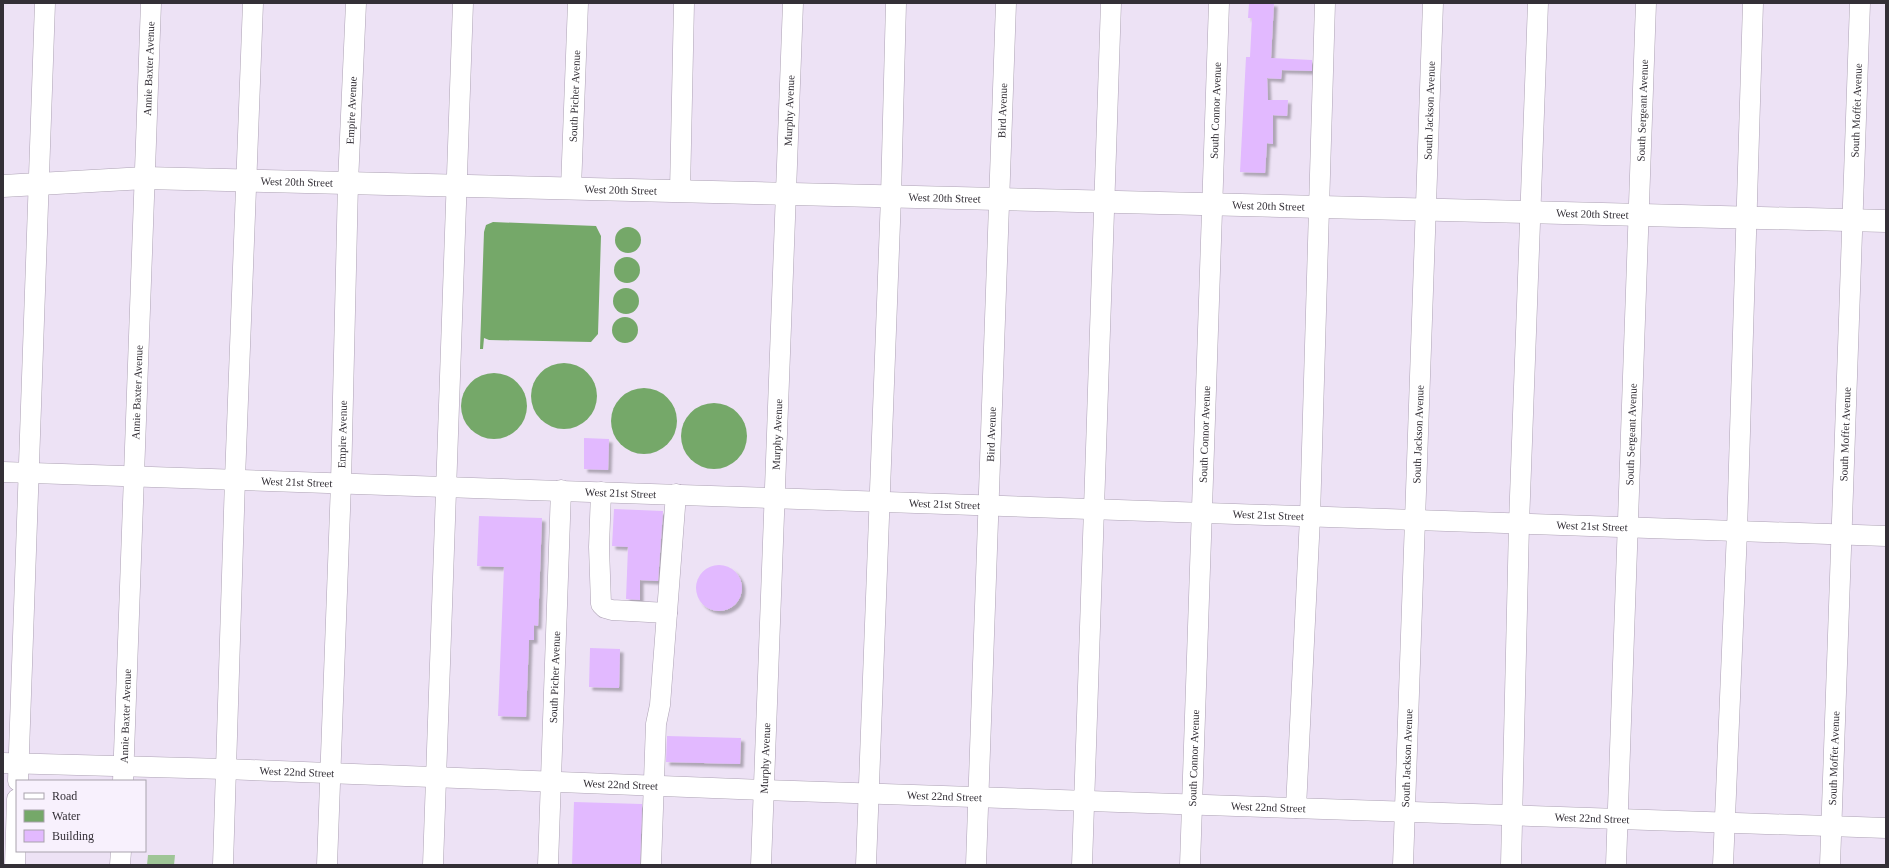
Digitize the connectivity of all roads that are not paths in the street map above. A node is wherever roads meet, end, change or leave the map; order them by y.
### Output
1 (45, 3) edge
2 (151, 3) edge
3 (253, 3) edge
4 (356, 3) edge
5 (463, 3) edge
6 (578, 3) edge
7 (684, 3) edge
8 (793, 3) edge
9 (896, 3) edge
10 (1006, 3) edge
11 (1111, 3) edge
12 (1219, 3) edge
13 (1325, 3) edge
14 (1433, 3) edge
15 (1538, 3) edge
16 (1646, 3) edge
17 (1753, 3) edge
18 (1860, 3) edge
19 (145, 178) junction
20 (246, 180) junction
21 (348, 183) junction
22 (38, 184) junction
23 (3, 186) edge
24 (457, 186) junction
25 (571, 188) junction
26 (680, 191) junction
27 (786, 194) junction
28 (891, 196) junction
29 (999, 199) junction
30 (1105, 202) junction
31 (1212, 204) junction
32 (1319, 207) junction
33 (1425, 210) junction
34 (1531, 212) junction
35 (1639, 215) junction
36 (1746, 218) junction
37 (1852, 220) junction
38 (1886, 221) edge
39 (3, 472) edge
40 (27, 472) junction
41 (134, 476) junction
42 (235, 479) junction
43 (341, 483) junction
44 (445, 486) junction
45 (561, 490) junction
46 (601, 492) junction
47 (676, 494) junction
48 (774, 497) junction
49 (880, 501) junction
50 (989, 505) junction
51 (1094, 509) junction
52 (1201, 513) junction
53 (1310, 517) junction
54 (1415, 520) junction
55 (1519, 524) junction
56 (1628, 527) junction
57 (1737, 531) junction
58 (1841, 534) junction
59 (1886, 536) edge
60 (667, 612) junction
61 (13, 769) edge
62 (225, 769) junction
63 (123, 774) edge
64 (331, 774) junction
65 (436, 778) junction
66 (550, 782) junction
67 (653, 786) junction
68 (764, 790) junction
69 (869, 793) junction
70 (978, 797) junction
71 (1084, 800) junction
72 (1191, 804) junction
73 (1296, 808) junction
74 (1404, 812) junction
75 (1512, 816) junction
76 (1617, 819) junction
77 (1725, 822) junction
78 (1831, 826) junction
79 (1886, 828) edge
80 (16, 832) edge
81 (121, 852) edge
82 (15, 865) edge
83 (120, 865) edge
84 (223, 865) edge
85 (327, 865) edge
86 (433, 865) edge
87 (548, 865) edge
88 (651, 865) edge
89 (761, 865) edge
90 (866, 865) edge
91 (976, 865) edge
92 (1082, 865) edge
93 (1190, 865) edge
94 (1403, 865) edge
95 (1510, 865) edge
96 (1616, 865) edge
97 (1723, 865) edge
98 (1830, 865) edge

1 - 22 street
2 - 19 street, Annie Baxter Avenue
3 - 20 street
4 - 21 street, Empire Avenue
5 - 24 street
6 - 25 street, South Picher Avenue
7 - 26 street
8 - 27 street, Murphy Avenue
9 - 28 street
10 - 29 street, Bird Avenue
11 - 30 street
12 - 31 street, South Connor Avenue
13 - 32 street
14 - 33 street, South Jackson Avenue
15 - 34 street
16 - 35 street, South Sergeant Avenue
17 - 36 street
18 - 37 street, South Moffet Avenue
19 - 20 main road, West 20th Street
19 - 22 main road, West 20th Street
19 - 41 street, Annie Baxter Avenue
20 - 21 main road, West 20th Street
20 - 42 street
21 - 24 main road, West 20th Street
21 - 43 street, Empire Avenue
22 - 23 main road, West 20th Street
22 - 40 street
24 - 25 main road, West 20th Street
24 - 44 street
25 - 26 main road, West 20th Street
26 - 27 main road, West 20th Street
27 - 28 main road, West 20th Street
27 - 48 street, Murphy Avenue
28 - 29 main road, West 20th Street
28 - 49 street
29 - 30 main road, West 20th Street
29 - 50 street, Bird Avenue
30 - 31 main road, West 20th Street
30 - 51 street
31 - 32 main road, West 20th Street
31 - 52 street, South Connor Avenue
32 - 33 main road, West 20th Street
32 - 53 street
33 - 34 main road, West 20th Street
33 - 54 street, South Jackson Avenue
34 - 35 main road, West 20th Street
34 - 55 street
35 - 36 main road, West 20th Street
35 - 56 street, South Sergeant Avenue
36 - 37 main road, West 20th Street
36 - 57 street
37 - 38 main road, West 20th Street
37 - 58 street, South Moffet Avenue
39 - 40 street, West 21st Street
40 - 41 street, West 21st Street
40 - 61 street
41 - 42 street, West 21st Street
41 - 63 street, Annie Baxter Avenue
42 - 43 street, West 21st Street
42 - 62 street
43 - 44 street, West 21st Street
43 - 64 street, Empire Avenue
44 - 45 street, West 21st Street
44 - 65 street
45 - 46 street, West 21st Street
45 - 66 street, South Picher Avenue
46 - 47 street, West 21st Street
46 - 60 street
47 - 48 street, West 21st Street
47 - 60 street
48 - 49 street, West 21st Street
48 - 68 street, Murphy Avenue
49 - 50 street, West 21st Street
49 - 69 street
50 - 51 street, West 21st Street
50 - 70 street, Bird Avenue
51 - 52 street, West 21st Street
51 - 71 street
52 - 53 street, West 21st Street
52 - 72 street, South Connor Avenue
53 - 54 street, West 21st Street
53 - 73 street
54 - 55 street, West 21st Street
54 - 74 street, South Jackson Avenue
55 - 56 street, West 21st Street
55 - 75 street
56 - 57 street, West 21st Street
56 - 76 street, South Sergeant Avenue
57 - 58 street, West 21st Street
57 - 77 street
58 - 59 street, West 21st Street
58 - 78 street, South Moffet Avenue
60 - 67 street
61 - 63 street, West 22nd Street
62 - 63 street, West 22nd Street
62 - 64 street, West 22nd Street
62 - 84 street
64 - 65 street, West 22nd Street
64 - 85 street, Empire Avenue
65 - 66 street, West 22nd Street
65 - 86 street
66 - 67 street, West 22nd Street
66 - 87 street, South Picher Avenue
67 - 68 street, West 22nd Street
67 - 88 street
68 - 69 street, West 22nd Street
68 - 89 street, Murphy Avenue
69 - 70 street, West 22nd Street
69 - 90 street
70 - 71 street, West 22nd Street
70 - 91 street, Bird Avenue
71 - 72 street, West 22nd Street
71 - 92 street
72 - 73 street, West 22nd Street
72 - 93 street, South Connor Avenue
73 - 74 street, West 22nd Street
74 - 75 street, West 22nd Street
74 - 94 street, South Jackson Avenue
75 - 76 street, West 22nd Street
75 - 95 street
76 - 77 street, West 22nd Street
76 - 96 street, South Sergeant Avenue
77 - 78 street, West 22nd Street
77 - 97 street
78 - 79 street, West 22nd Street
78 - 98 street, South Moffet Avenue
80 - 82 street
81 - 83 street

